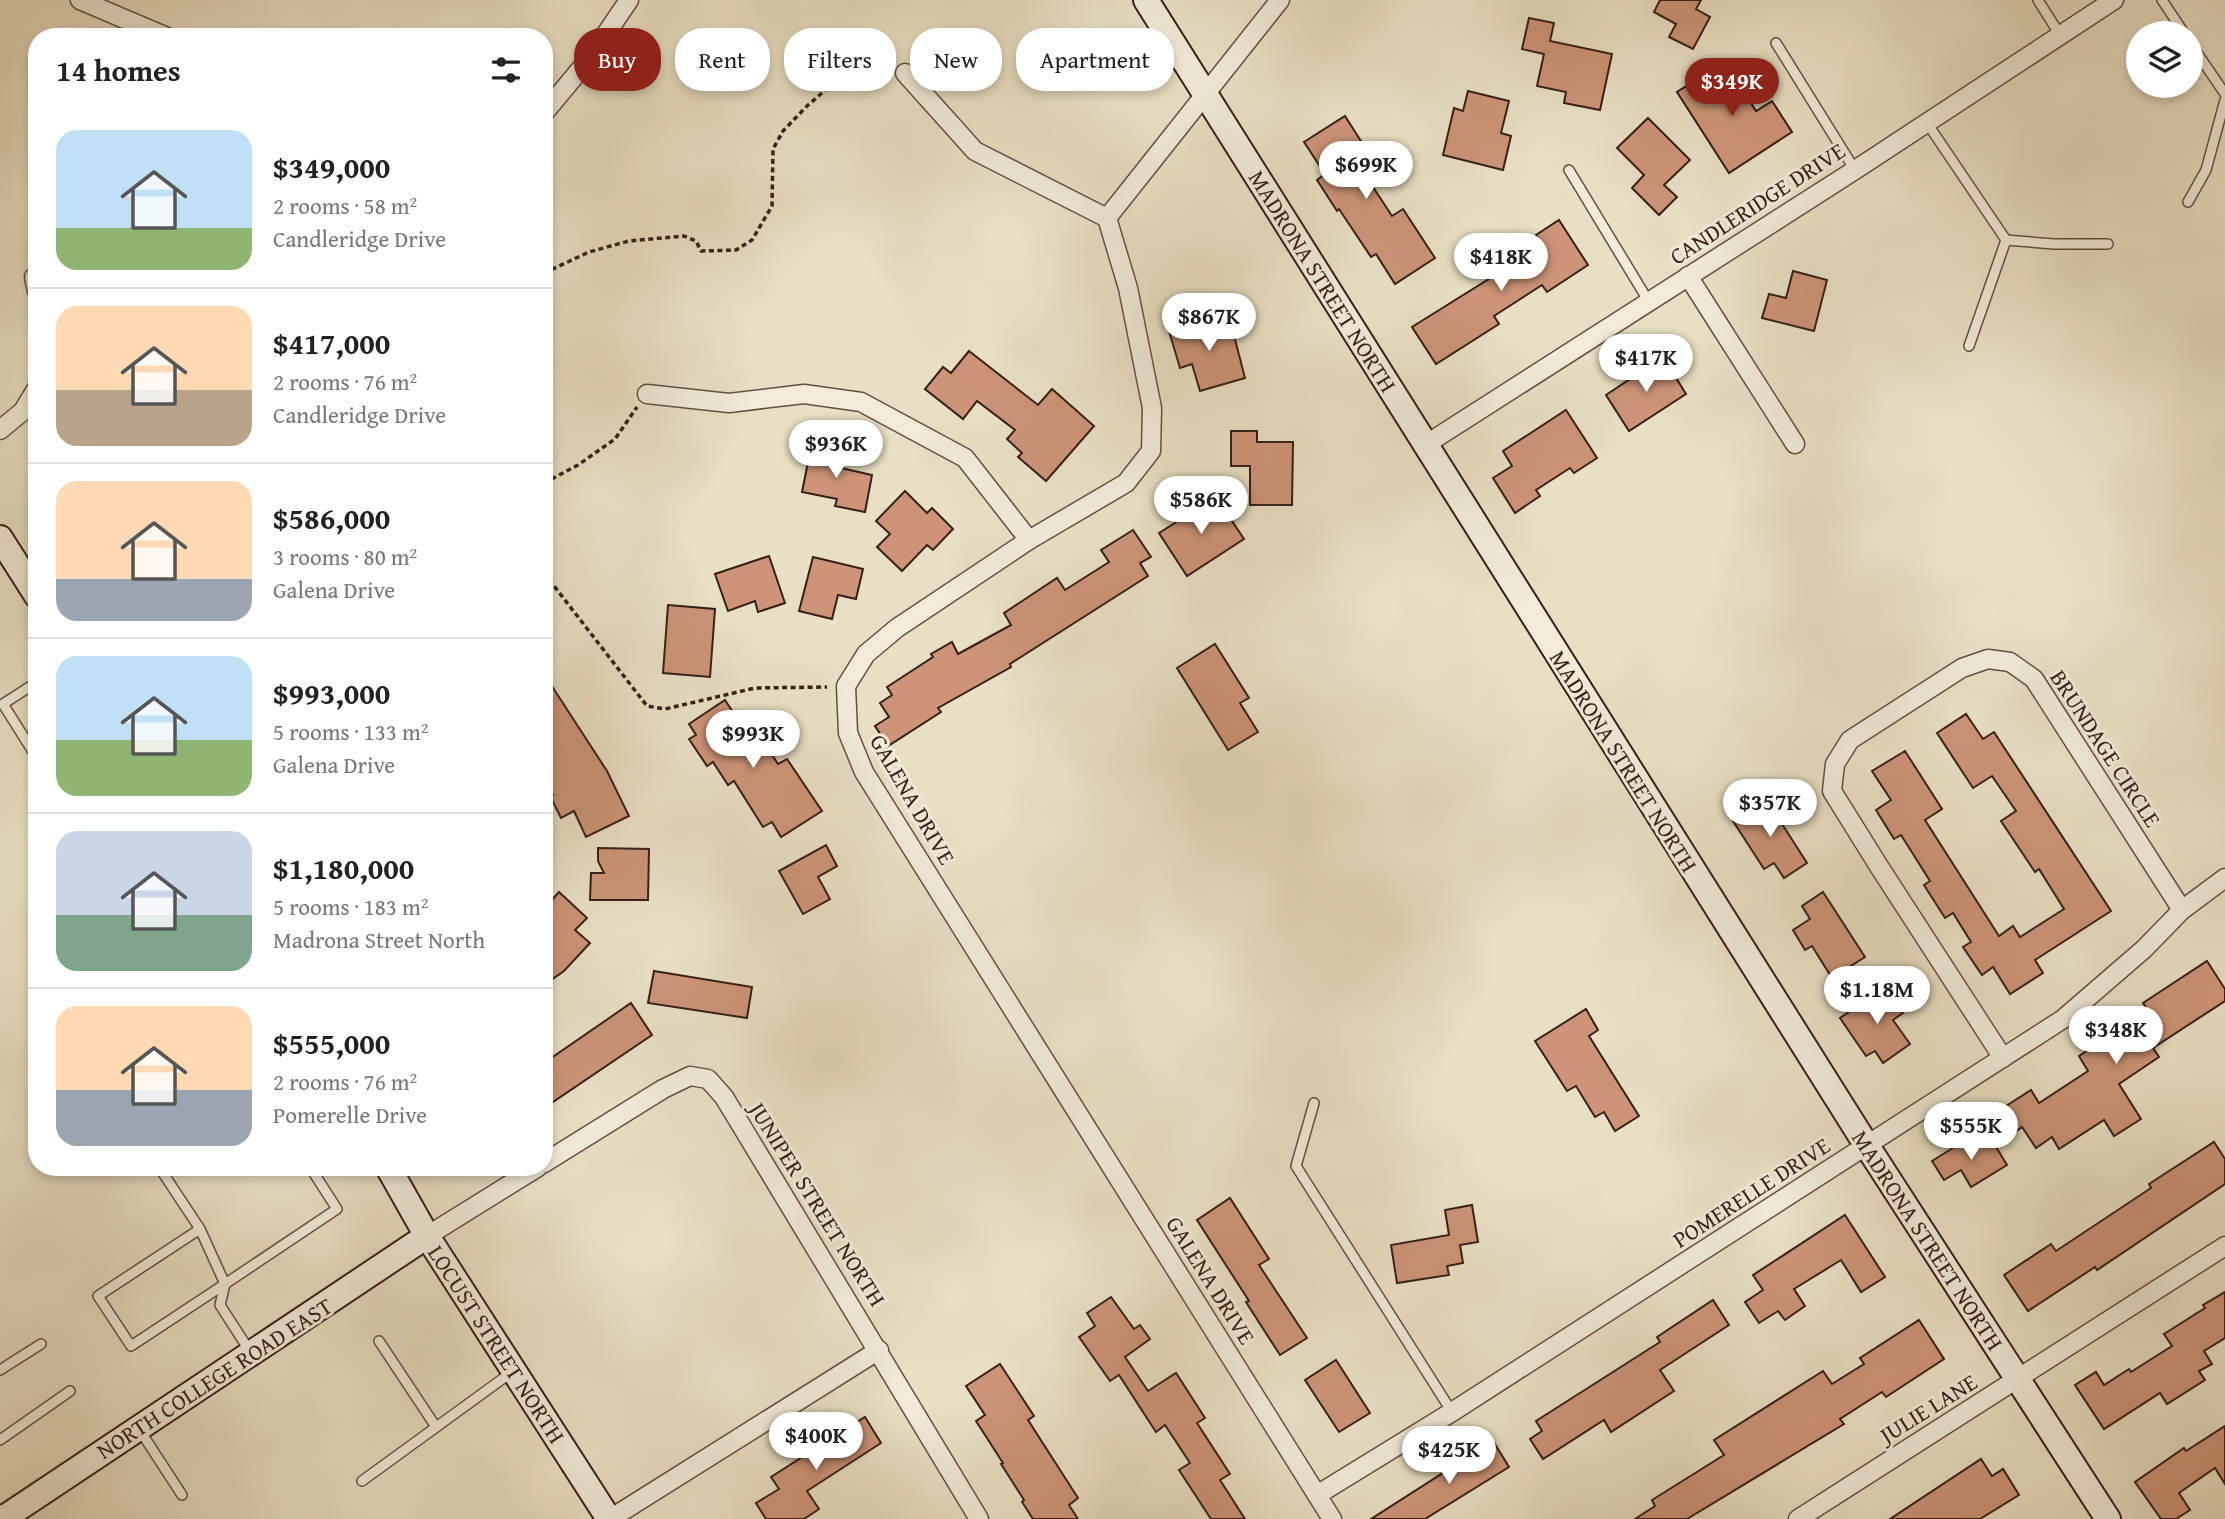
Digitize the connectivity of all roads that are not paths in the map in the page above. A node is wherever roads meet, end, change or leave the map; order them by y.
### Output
1 (80, 0) edge
2 (627, 0) edge
3 (1146, 0) edge
4 (1280, 0) edge
5 (2039, 0) edge
6 (2114, 0) edge
7 (2162, 0) edge
8 (2176, 21) edge
9 (146, 28) edge
10 (2060, 35) junction
11 (1776, 43) dead end
12 (2203, 62) edge
13 (905, 73) road end
14 (1205, 92) junction
15 (2225, 94) edge
16 (2225, 100) edge
17 (553, 102) edge
18 (1927, 123) junction
19 (1569, 170) dead end
20 (1855, 170) junction
21 (2189, 202) dead end
22 (1107, 218) junction
23 (2006, 240) junction
24 (2108, 244) dead end
25 (1688, 276) junction
26 (1648, 302) junction
27 (1969, 346) dead end
28 (647, 394) road end
29 (28, 403) edge
30 (0, 430) edge
31 (1795, 444) dead end
32 (1424, 445) junction
33 (0, 538) edge
34 (1029, 540) junction
35 (28, 582) edge
36 (28, 687) edge
37 (1, 702) edge
38 (28, 744) edge
39 (2225, 878) edge
40 (2182, 910) junction
41 (2003, 1058) junction
42 (1314, 1103) dead end
43 (1867, 1146) junction
44 (553, 1157) edge
45 (166, 1176) edge
46 (316, 1176) edge
47 (393, 1176) edge
48 (524, 1176) edge
49 (200, 1229) junction
50 (427, 1236) junction
51 (2225, 1246) edge
52 (225, 1284) junction
53 (379, 1341) dead end
54 (40, 1344) dead end
55 (879, 1350) junction
56 (253, 1354) junction
57 (0, 1370) edge
58 (514, 1371) junction
59 (2019, 1379) junction
60 (70, 1391) dead end
61 (1452, 1412) junction
62 (436, 1427) junction
63 (138, 1428) junction
64 (0, 1440) edge
65 (362, 1481) dead end
66 (182, 1495) dead end
67 (1317, 1496) junction
68 (0, 1518) edge
69 (610, 1519) edge
70 (979, 1519) edge
71 (1332, 1519) edge
72 (1798, 1519) edge
73 (2108, 1519) edge

1 - 9 street
2 - 17 street
3 - 14 street, MADRONA STREET NORTH
4 - 14 street
5 - 10 lane
6 - 10 street, CANDLERIDGE DRIVE
7 - 8 lane
10 - 18 street, CANDLERIDGE DRIVE
11 - 20 lane
12 - 15 lane
13 - 22 street
14 - 22 street
14 - 32 street, MADRONA STREET NORTH
16 - 21 lane
18 - 20 street, CANDLERIDGE DRIVE
18 - 23 lane
19 - 26 lane
20 - 25 street, CANDLERIDGE DRIVE
22 - 34 street
23 - 24 lane
23 - 27 lane
25 - 26 street, CANDLERIDGE DRIVE
25 - 31 street
26 - 32 street, CANDLERIDGE DRIVE
28 - 34 street
29 - 30 street
32 - 43 street, MADRONA STREET NORTH
33 - 35 street
34 - 67 street, GALENA DRIVE
36 - 37 lane
37 - 38 lane
39 - 40 street, POMERELLE DRIVE
40 - 41 street, POMERELLE DRIVE
40 - 41 street, BRUNDAGE CIRCLE
41 - 43 street, POMERELLE DRIVE
42 - 61 lane
43 - 59 street, MADRONA STREET NORTH
43 - 61 street, POMERELLE DRIVE
44 - 55 street, JUNIPER STREET NORTH
45 - 49 lane
46 - 52 lane
47 - 50 street, LOCUST STREET NORTH
48 - 50 street
49 - 52 lane
49 - 52 lane
50 - 56 street, NORTH COLLEGE ROAD EAST
50 - 58 street, LOCUST STREET NORTH
51 - 59 street, JULIE LANE
52 - 56 lane
53 - 62 lane
54 - 57 lane
55 - 69 street
55 - 70 street, JUNIPER STREET NORTH
56 - 63 street, NORTH COLLEGE ROAD EAST
58 - 62 lane
58 - 69 street, LOCUST STREET NORTH
59 - 72 street, JULIE LANE
59 - 73 street, MADRONA STREET NORTH
60 - 64 lane
61 - 67 street, POMERELLE DRIVE
62 - 65 lane
63 - 66 lane
63 - 68 street, NORTH COLLEGE ROAD EAST
67 - 71 street, GALENA DRIVE

